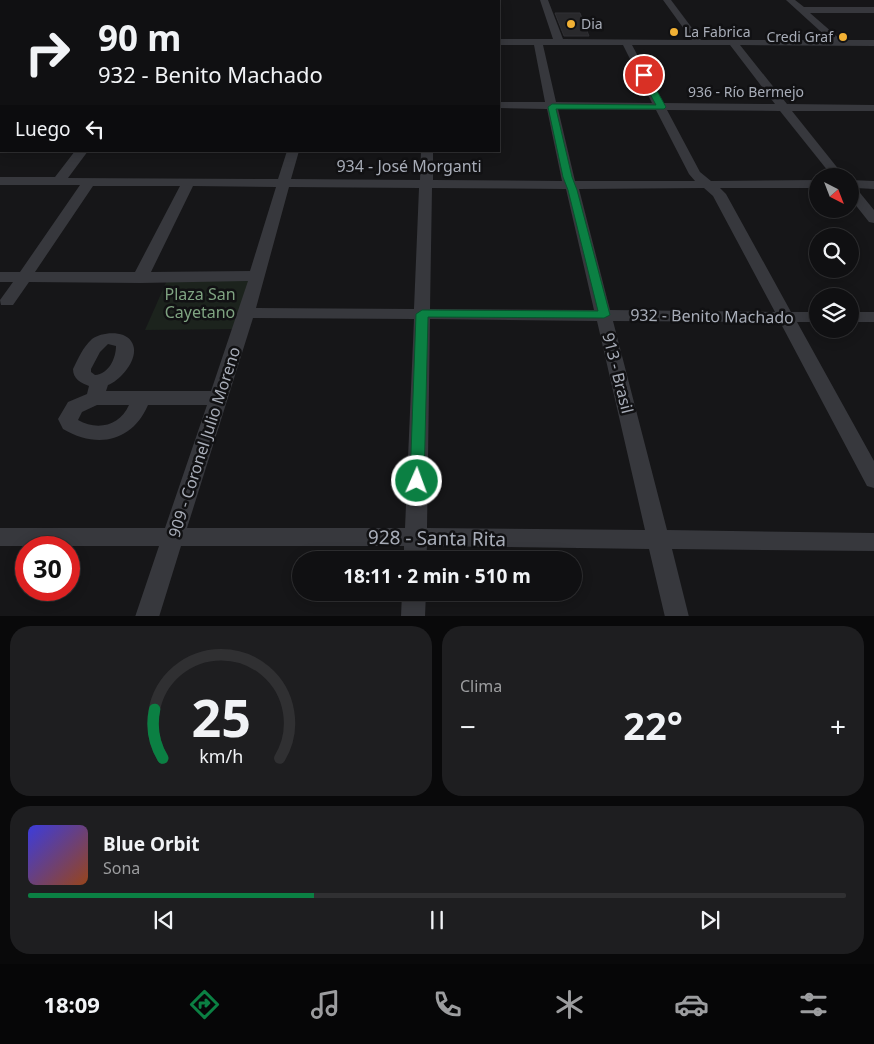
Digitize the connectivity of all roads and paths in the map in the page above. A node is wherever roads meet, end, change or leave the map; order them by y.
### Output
1 (544, 0) edge
2 (667, 0) edge
3 (790, 0) edge
4 (802, 10) junction
5 (874, 10) edge
6 (500, 42) edge
7 (538, 42) junction
8 (558, 42) junction
9 (626, 42) junction
10 (698, 42) junction
11 (732, 42) junction
12 (838, 42) junction
13 (874, 43) edge
14 (500, 105) edge
15 (552, 107) junction
16 (662, 107) junction
17 (783, 108) junction
18 (874, 108) edge
19 (81, 152) edge
20 (293, 152) edge
21 (427, 152) edge
22 (832, 168) edge
23 (0, 181) edge
24 (59, 181) junction
25 (90, 181) junction
26 (189, 182) junction
27 (283, 183) junction
28 (426, 183) junction
29 (706, 184) junction
30 (809, 184) edge
31 (859, 184) edge
32 (570, 185) junction
33 (874, 185) edge
34 (859, 200) edge
35 (874, 219) edge
36 (256, 276) junction
37 (0, 277) edge
38 (24, 278) junction
39 (140, 278) junction
40 (7, 302) dead end
41 (246, 313) junction
42 (422, 314) junction
43 (604, 315) junction
44 (786, 316) junction
45 (809, 317) edge
46 (859, 317) edge
47 (874, 318) edge
48 (142, 397) junction
49 (218, 398) junction
50 (874, 480) edge
51 (0, 537) edge
52 (415, 537) junction
53 (173, 538) junction
54 (659, 541) junction
55 (874, 542) edge
56 (415, 551) edge
57 (414, 601) edge
58 (147, 616) edge
59 (413, 616) edge
60 (677, 616) edge

1 - 8 street
2 - 10 street
3 - 4 street
4 - 5 street
4 - 12 street
6 - 7 street
7 - 8 street
7 - 15 street, 913 - Brasil
8 - 9 street
9 - 10 street
9 - 16 street
10 - 11 street
11 - 12 street
11 - 17 street
12 - 13 street
14 - 15 street, 936 - Río Bermejo
15 - 16 street, 936 - Río Bermejo
15 - 32 street, 913 - Brasil
16 - 17 street, 936 - Río Bermejo
16 - 29 street
17 - 18 street, 936 - Río Bermejo
17 - 22 street
19 - 24 street
20 - 27 street, 909 - Coronel Julio Moreno
21 - 28 street
23 - 24 street, 934 - José Morganti
24 - 25 street, 934 - José Morganti
25 - 26 street, 934 - José Morganti
25 - 38 street
26 - 27 street, 934 - José Morganti
26 - 39 street
27 - 28 street, 934 - José Morganti
27 - 36 street, 909 - Coronel Julio Moreno
28 - 32 street, 934 - José Morganti
28 - 42 street
29 - 30 street, 934 - José Morganti
29 - 32 street, 934 - José Morganti
29 - 44 street
31 - 33 street
32 - 43 street, 913 - Brasil
34 - 35 street
36 - 39 street
36 - 41 street, 909 - Coronel Julio Moreno
37 - 38 street
38 - 39 street
38 - 40 street
41 - 42 street, 932 - Benito Machado
41 - 49 street, 909 - Coronel Julio Moreno
42 - 43 street, 932 - Benito Machado
42 - 52 street
43 - 44 street, 932 - Benito Machado
43 - 54 street, 913 - Brasil
44 - 45 street, 932 - Benito Machado
44 - 50 street
46 - 47 street
48 - 48 street
48 - 49 street
49 - 53 street, 909 - Coronel Julio Moreno
51 - 53 street, 928 - Santa Rita
52 - 53 street, 928 - Santa Rita
52 - 54 street, 928 - Santa Rita
52 - 56 street
53 - 58 street, 909 - Coronel Julio Moreno
54 - 55 street, 928 - Santa Rita
54 - 60 street, 913 - Brasil
57 - 59 street

